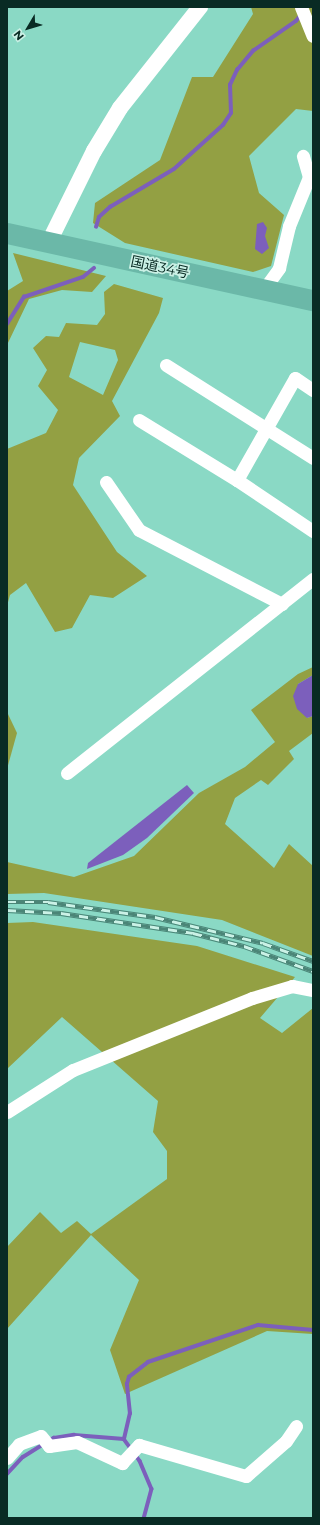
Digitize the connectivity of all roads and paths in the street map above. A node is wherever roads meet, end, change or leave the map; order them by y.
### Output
1 (200, 7) edge
2 (304, 12) edge
3 (313, 36) edge
4 (303, 156) dead end
5 (7, 233) edge
6 (49, 242) junction
7 (264, 289) junction
8 (313, 300) edge
9 (166, 365) dead end
10 (313, 376) edge
11 (301, 382) junction
12 (313, 390) edge
13 (140, 420) dead end
14 (268, 427) junction
15 (313, 458) edge
16 (237, 480) junction
17 (106, 482) dead end
18 (313, 531) edge
19 (313, 579) edge
20 (282, 604) junction
21 (67, 773) dead end
22 (313, 990) edge
23 (7, 1112) edge
24 (296, 1426) dead end
25 (7, 1458) edge

1 - 6 street
2 - 3 street
4 - 7 street
5 - 6 highway, 国道34号
6 - 7 highway, 国道34号
7 - 8 highway, 国道34号
9 - 14 street
10 - 11 street
11 - 12 street
11 - 14 street
13 - 16 street
14 - 15 street
14 - 16 street
16 - 18 street
17 - 20 street
19 - 20 street
20 - 21 street
22 - 23 street
24 - 25 street

